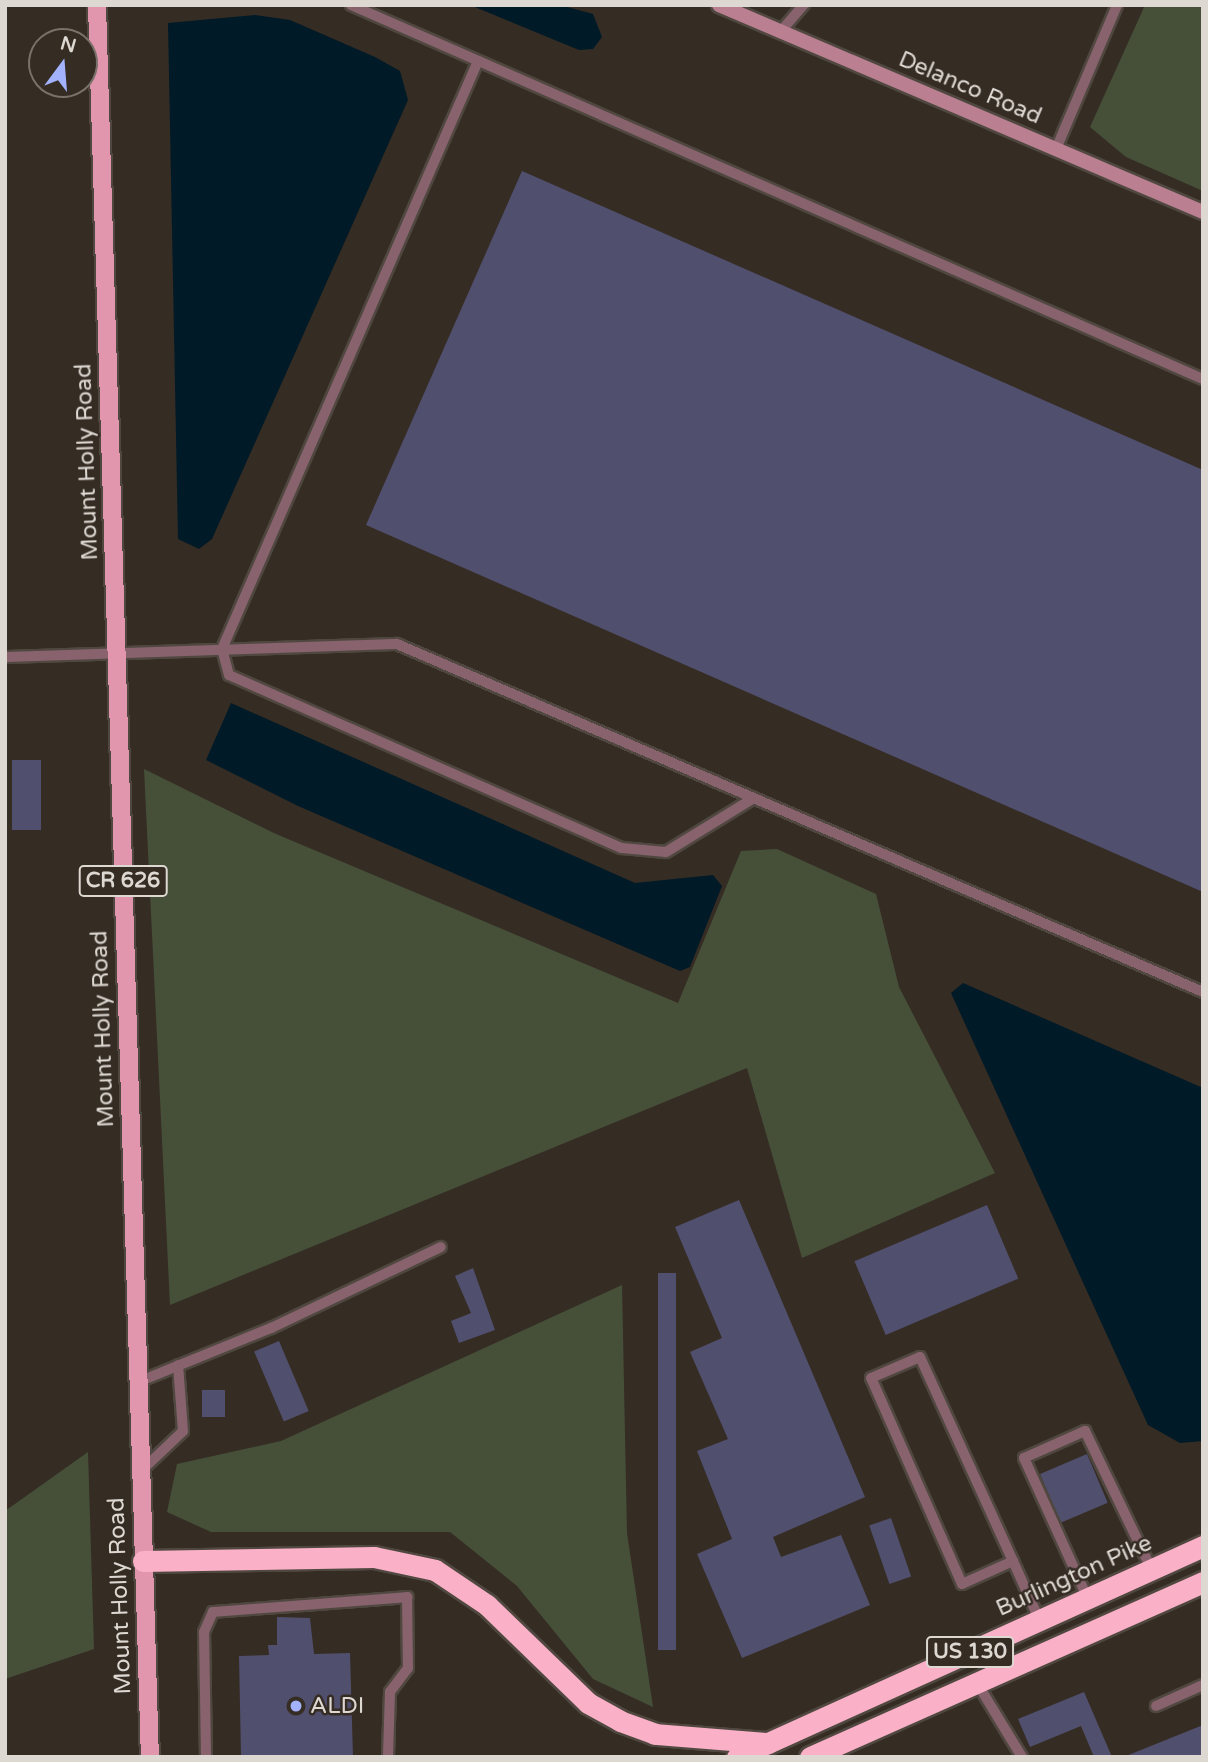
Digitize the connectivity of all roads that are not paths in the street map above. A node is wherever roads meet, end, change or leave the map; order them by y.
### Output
1 (97, 5) edge
2 (351, 5) edge
3 (719, 5) edge
4 (804, 5) edge
5 (1117, 5) edge
6 (781, 32) junction
7 (478, 61) junction
8 (1056, 149) junction
9 (1203, 212) edge
10 (1203, 379) edge
11 (222, 649) junction
12 (117, 654) junction
13 (5, 657) edge
14 (752, 799) junction
15 (1203, 992) edge
16 (441, 1247) dead end
17 (178, 1366) junction
18 (138, 1382) junction
19 (140, 1472) junction
20 (1203, 1546) edge
21 (142, 1561) junction
22 (1013, 1561) junction
23 (1152, 1570) junction
24 (1203, 1582) edge
25 (1087, 1599) junction
26 (1040, 1621) junction
27 (977, 1682) junction
28 (1203, 1685) edge
29 (1156, 1706) dead end
30 (768, 1743) junction
31 (845, 1750) edge
32 (150, 1757) edge
33 (206, 1757) edge
34 (388, 1757) edge
35 (737, 1757) edge
36 (810, 1757) edge
37 (1022, 1757) edge

1 - 12 main road, Mount Holly Road / CR 626
2 - 7 lane
3 - 6 street, Delanco Road
4 - 6 lane
5 - 8 lane
6 - 8 street, Delanco Road
7 - 10 lane
7 - 11 lane
8 - 9 street, Delanco Road
11 - 12 lane
11 - 14 lane
11 - 14 lane
12 - 13 lane
12 - 18 main road, Mount Holly Road / CR 626
14 - 15 lane
16 - 17 lane
17 - 18 lane
17 - 19 lane
18 - 19 main road, Mount Holly Road / CR 626
19 - 21 main road, Mount Holly Road / CR 626
20 - 23 highway, Burlington Pike / US 130
21 - 30 highway
21 - 32 main road, Mount Holly Road / CR 626
22 - 22 lane
22 - 26 lane
23 - 25 highway, Burlington Pike / US 130
23 - 25 lane
24 - 27 highway, US 130
25 - 26 highway, Burlington Pike / US 130
26 - 30 highway, Burlington Pike / US 130
27 - 31 highway, US 130
27 - 37 lane
28 - 29 lane
30 - 35 highway, Burlington Pike / US 130
31 - 36 highway, US 130
33 - 34 lane

